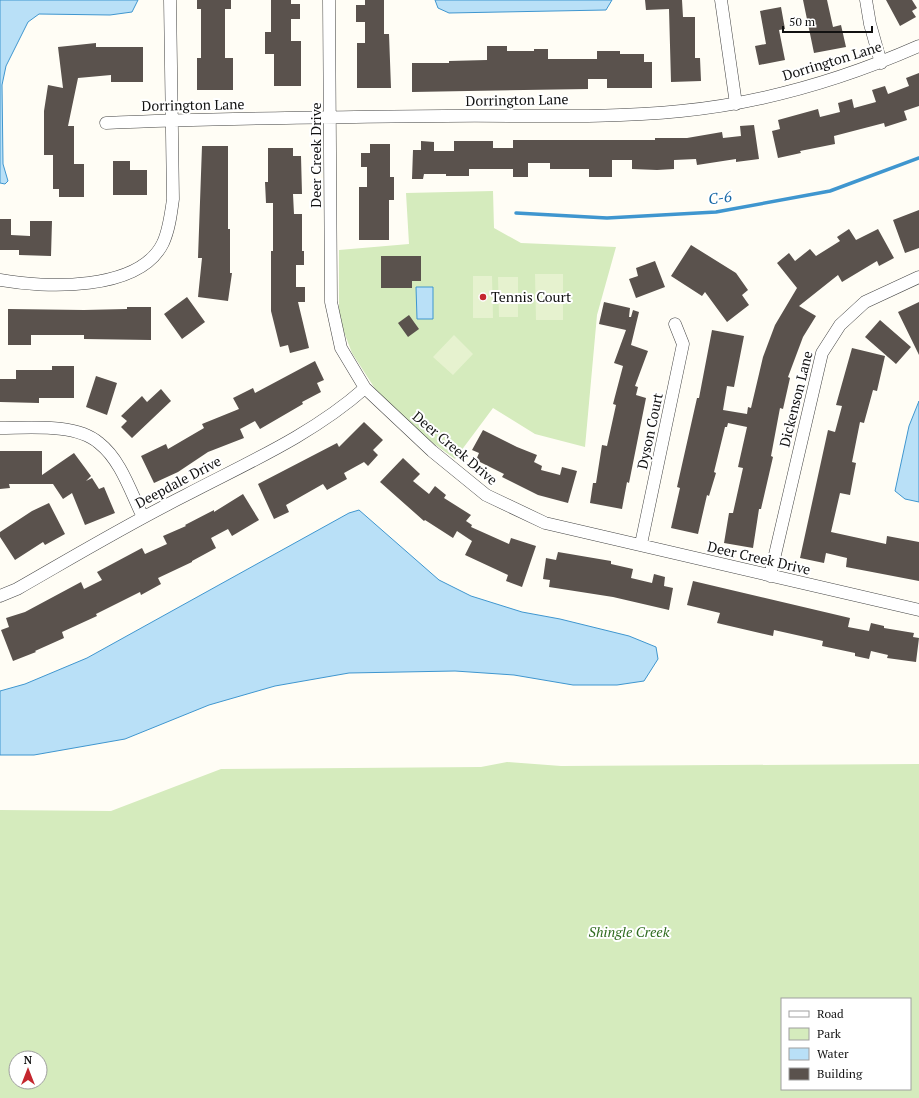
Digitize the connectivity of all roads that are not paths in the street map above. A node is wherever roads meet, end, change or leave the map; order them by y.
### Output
1 (170, 0) edge
2 (329, 0) edge
3 (721, 0) edge
4 (866, 0) edge
5 (919, 46) edge
6 (881, 63) junction
7 (736, 104) junction
8 (330, 117) junction
9 (172, 120) junction
10 (106, 123) dead end
11 (919, 277) edge
12 (0, 280) edge
13 (675, 324) dead end
14 (365, 388) junction
15 (0, 428) edge
16 (143, 517) junction
17 (641, 544) junction
18 (770, 576) junction
19 (0, 596) edge
20 (919, 610) edge

1 - 9 street
2 - 8 street, Deer Creek Drive
3 - 7 street
4 - 6 street
5 - 6 street, Dorrington Lane
6 - 7 street, Dorrington Lane
7 - 8 street, Dorrington Lane
8 - 9 street, Dorrington Lane
8 - 14 street, Deer Creek Drive
9 - 10 street, Dorrington Lane
9 - 12 street
11 - 18 street, Dickenson Lane
13 - 17 street, Dyson Court
14 - 16 street, Deepdale Drive
14 - 17 street, Deer Creek Drive
15 - 16 street
16 - 19 street, Deepdale Drive
17 - 18 street, Deer Creek Drive
18 - 20 street, Deer Creek Drive

